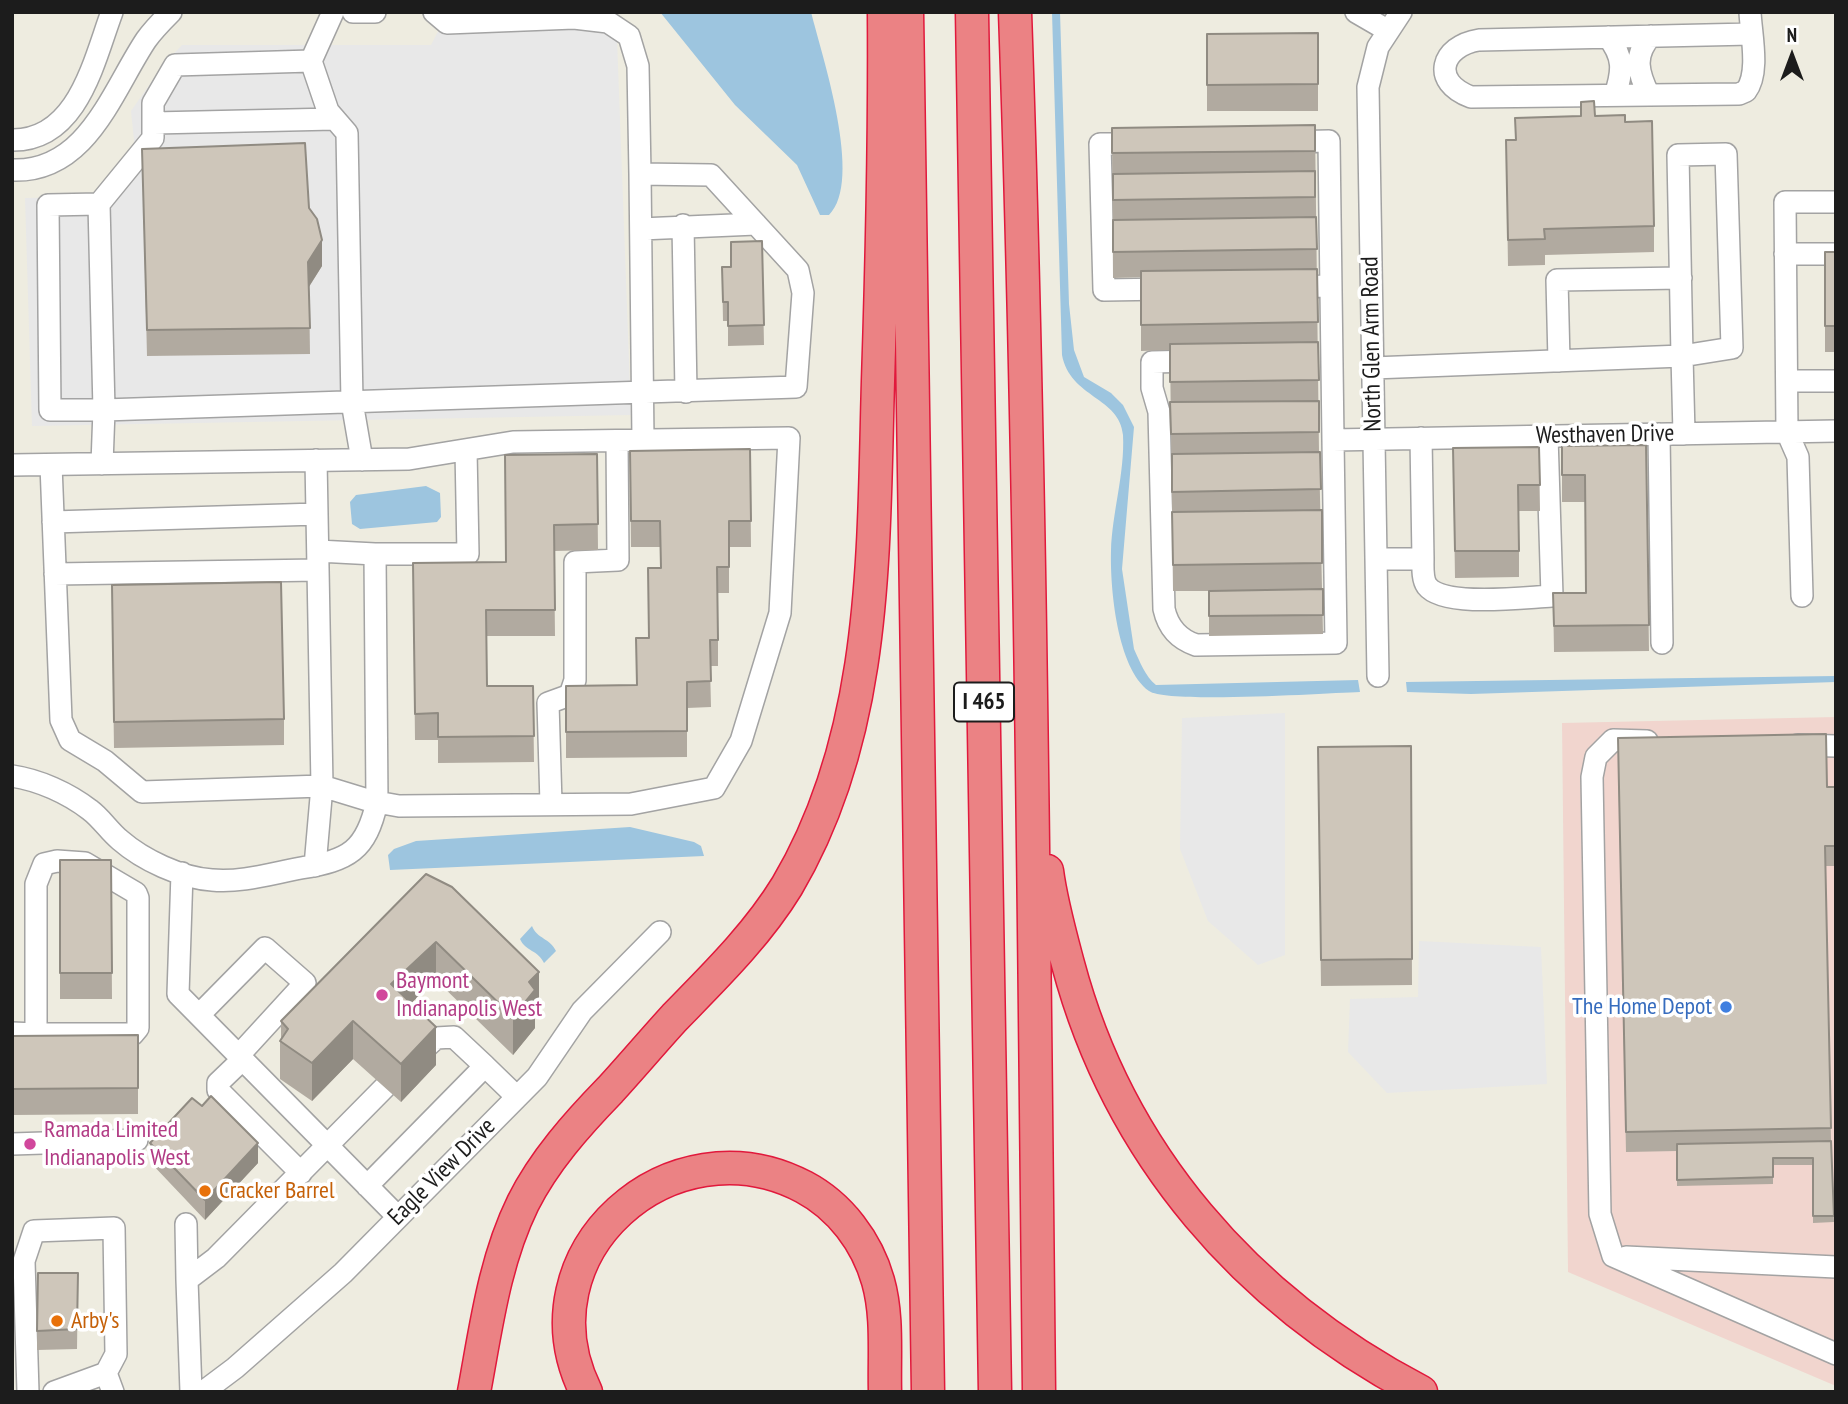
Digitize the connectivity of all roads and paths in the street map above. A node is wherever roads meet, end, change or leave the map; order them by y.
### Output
1 (112, 12) edge
2 (171, 12) edge
3 (333, 12) edge
4 (353, 12) edge
5 (375, 12) edge
6 (434, 12) edge
7 (884, 12) edge
8 (907, 12) edge
9 (972, 12) edge
10 (1014, 12) edge
11 (1356, 12) edge
12 (1750, 12) edge
13 (1395, 20) edge
14 (1751, 34) junction
15 (1651, 36) junction
16 (1608, 37) junction
17 (311, 61) junction
18 (1615, 95) junction
19 (1649, 95) junction
20 (334, 119) junction
21 (154, 123) junction
22 (12, 140) edge
23 (1261, 142) edge
24 (1154, 144) edge
25 (12, 170) edge
26 (640, 174) junction
27 (1836, 202) edge
28 (99, 204) junction
29 (756, 224) junction
30 (683, 225) junction
31 (640, 229) junction
32 (1785, 254) junction
33 (1836, 254) edge
34 (1681, 278) junction
35 (1329, 286) junction
36 (1263, 287) edge
37 (1183, 289) edge
38 (1682, 356) junction
39 (1220, 360) edge
40 (1559, 361) junction
41 (1373, 368) junction
42 (1787, 381) junction
43 (1836, 381) edge
44 (686, 392) junction
45 (644, 393) junction
46 (352, 402) junction
47 (104, 410) junction
48 (1332, 418) junction
49 (1306, 419) edge
50 (1186, 420) edge
51 (1159, 421) junction
52 (1836, 431) edge
53 (1787, 432) junction
54 (1659, 434) junction
55 (1684, 434) junction
56 (1547, 436) junction
57 (1421, 438) junction
58 (1374, 439) junction
59 (643, 440) junction
60 (1333, 440) junction
61 (617, 441) junction
62 (466, 450) junction
63 (316, 460) junction
64 (362, 460) junction
65 (102, 464) junction
66 (51, 465) junction
67 (12, 466) edge
68 (317, 514) junction
69 (53, 522) junction
70 (375, 554) junction
71 (1376, 559) junction
72 (1423, 559) junction
73 (318, 561) junction
74 (55, 574) junction
75 (1802, 596) dead end
76 (1662, 643) dead end
77 (1378, 676) dead end
78 (1031, 729) junction
79 (1663, 741) edge
80 (1782, 744) edge
81 (1836, 746) edge
82 (12, 776) edge
83 (323, 786) junction
84 (377, 802) junction
85 (551, 804) junction
86 (315, 866) junction
87 (182, 873) junction
88 (660, 932) dead end
89 (199, 1015) junction
90 (12, 1033) edge
91 (36, 1034) junction
92 (422, 1052) edge
93 (241, 1057) junction
94 (485, 1066) junction
95 (385, 1087) dead end
96 (517, 1097) junction
97 (137, 1140) dead end
98 (12, 1144) edge
99 (329, 1146) junction
100 (301, 1173) junction
101 (368, 1186) junction
102 (398, 1217) junction
103 (186, 1224) dead end
104 (1613, 1256) junction
105 (1836, 1267) edge
106 (187, 1279) junction
107 (483, 1347) junction
108 (1836, 1354) edge
109 (110, 1382) edge
110 (28, 1392) edge
111 (54, 1392) edge
112 (191, 1392) edge
113 (203, 1392) edge
114 (474, 1392) edge
115 (488, 1392) edge
116 (586, 1392) edge
117 (885, 1392) edge
118 (928, 1392) edge
119 (995, 1392) edge
120 (1039, 1392) edge
121 (1420, 1392) edge

1 - 22 street
2 - 25 street
3 - 17 street
4 - 5 street
6 - 26 street
7 - 107 highway
8 - 118 highway, I 465
9 - 119 highway, I 465
10 - 78 highway
11 - 13 street
12 - 14 street
13 - 41 street, North Glen Arm Road
14 - 15 street
14 - 19 street
15 - 16 street
15 - 19 street
16 - 18 street
16 - 18 street
17 - 20 street
17 - 21 street
18 - 19 street
20 - 21 street
20 - 46 street
21 - 28 street
23 - 35 street
24 - 37 street
26 - 29 street
26 - 31 street
27 - 32 street
28 - 47 street
28 - 47 street
29 - 30 street
29 - 44 street
30 - 31 street
30 - 44 street
31 - 45 street
32 - 33 street
32 - 42 street
34 - 38 street
34 - 38 street
34 - 40 street
35 - 36 street
35 - 48 street
38 - 40 street
38 - 55 street
39 - 51 street
40 - 41 street
41 - 58 street, North Glen Arm Road
42 - 43 street
42 - 53 street
44 - 45 street
45 - 46 street
45 - 59 street
46 - 47 street
46 - 64 street
47 - 65 street
48 - 49 street
48 - 60 street
50 - 51 street
51 - 60 street
52 - 53 street, Westhaven Drive
53 - 55 street, Westhaven Drive
53 - 75 street
54 - 55 street, Westhaven Drive
54 - 56 street, Westhaven Drive
54 - 76 street
56 - 57 street, Westhaven Drive
56 - 72 street
57 - 58 street, Westhaven Drive
57 - 72 street
58 - 60 street, Westhaven Drive
58 - 71 street, North Glen Arm Road
59 - 61 street
59 - 85 street
61 - 62 street
61 - 85 street
62 - 64 street
62 - 70 street
63 - 64 street
63 - 65 street
63 - 68 street
65 - 66 street
66 - 67 street
66 - 69 street
68 - 69 street
68 - 73 street
69 - 74 street
70 - 73 street
70 - 84 street
71 - 72 street
71 - 77 street, North Glen Arm Road
73 - 74 street
73 - 83 street
74 - 83 street
78 - 120 highway
78 - 121 highway
79 - 104 street
80 - 81 street
82 - 87 street
83 - 84 street
83 - 86 street
84 - 85 street
84 - 86 street
86 - 87 street
87 - 89 street
88 - 96 street, Eagle View Drive
89 - 93 street
89 - 93 street
90 - 91 street
91 - 91 street
92 - 94 street
93 - 99 street
93 - 100 street
94 - 96 street
94 - 101 street
95 - 99 street
96 - 102 street, Eagle View Drive
97 - 98 street
99 - 100 street
99 - 101 street
100 - 106 street
101 - 102 street
102 - 113 street, Eagle View Drive
103 - 106 street
104 - 105 street
104 - 108 street
106 - 112 street
107 - 114 highway
107 - 115 highway
109 - 110 street
109 - 111 street
116 - 117 highway

